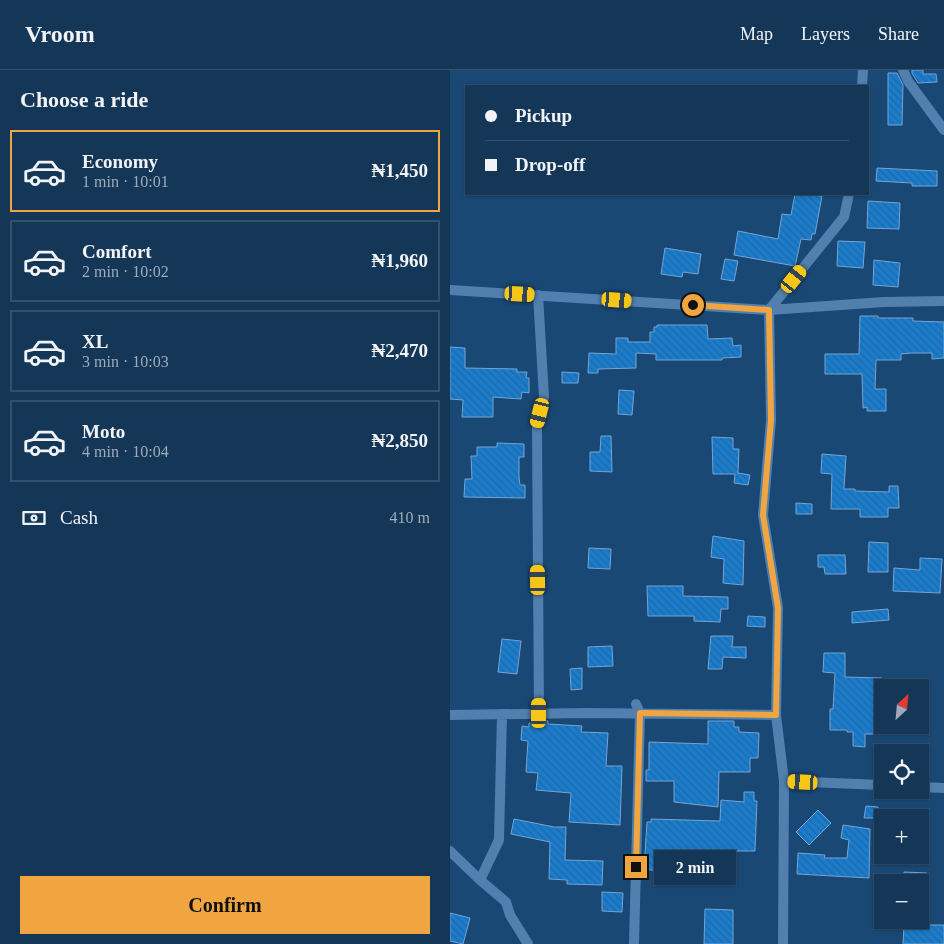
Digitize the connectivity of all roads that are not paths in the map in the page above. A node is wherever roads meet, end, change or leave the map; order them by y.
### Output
1 (863, 70) edge
2 (903, 70) edge
3 (862, 85) edge
4 (944, 130) edge
5 (849, 195) edge
6 (450, 290) edge
7 (538, 295) junction
8 (944, 302) edge
9 (769, 310) junction
10 (638, 708) junction
11 (539, 713) junction
12 (450, 714) edge
13 (502, 714) junction
14 (776, 715) junction
15 (784, 781) junction
16 (874, 785) edge
17 (929, 787) edge
18 (944, 788) edge
19 (450, 851) edge
20 (480, 880) junction
21 (528, 944) edge
22 (634, 944) edge
23 (783, 944) edge

1 - 3 street
2 - 4 street
5 - 9 street
6 - 7 street
7 - 9 street
7 - 11 street
8 - 9 street
9 - 14 street
10 - 11 street
10 - 14 street
10 - 22 street
11 - 13 street
12 - 13 street
13 - 20 street
14 - 15 street
15 - 16 street
15 - 23 street
17 - 18 street
19 - 20 street
20 - 21 street

